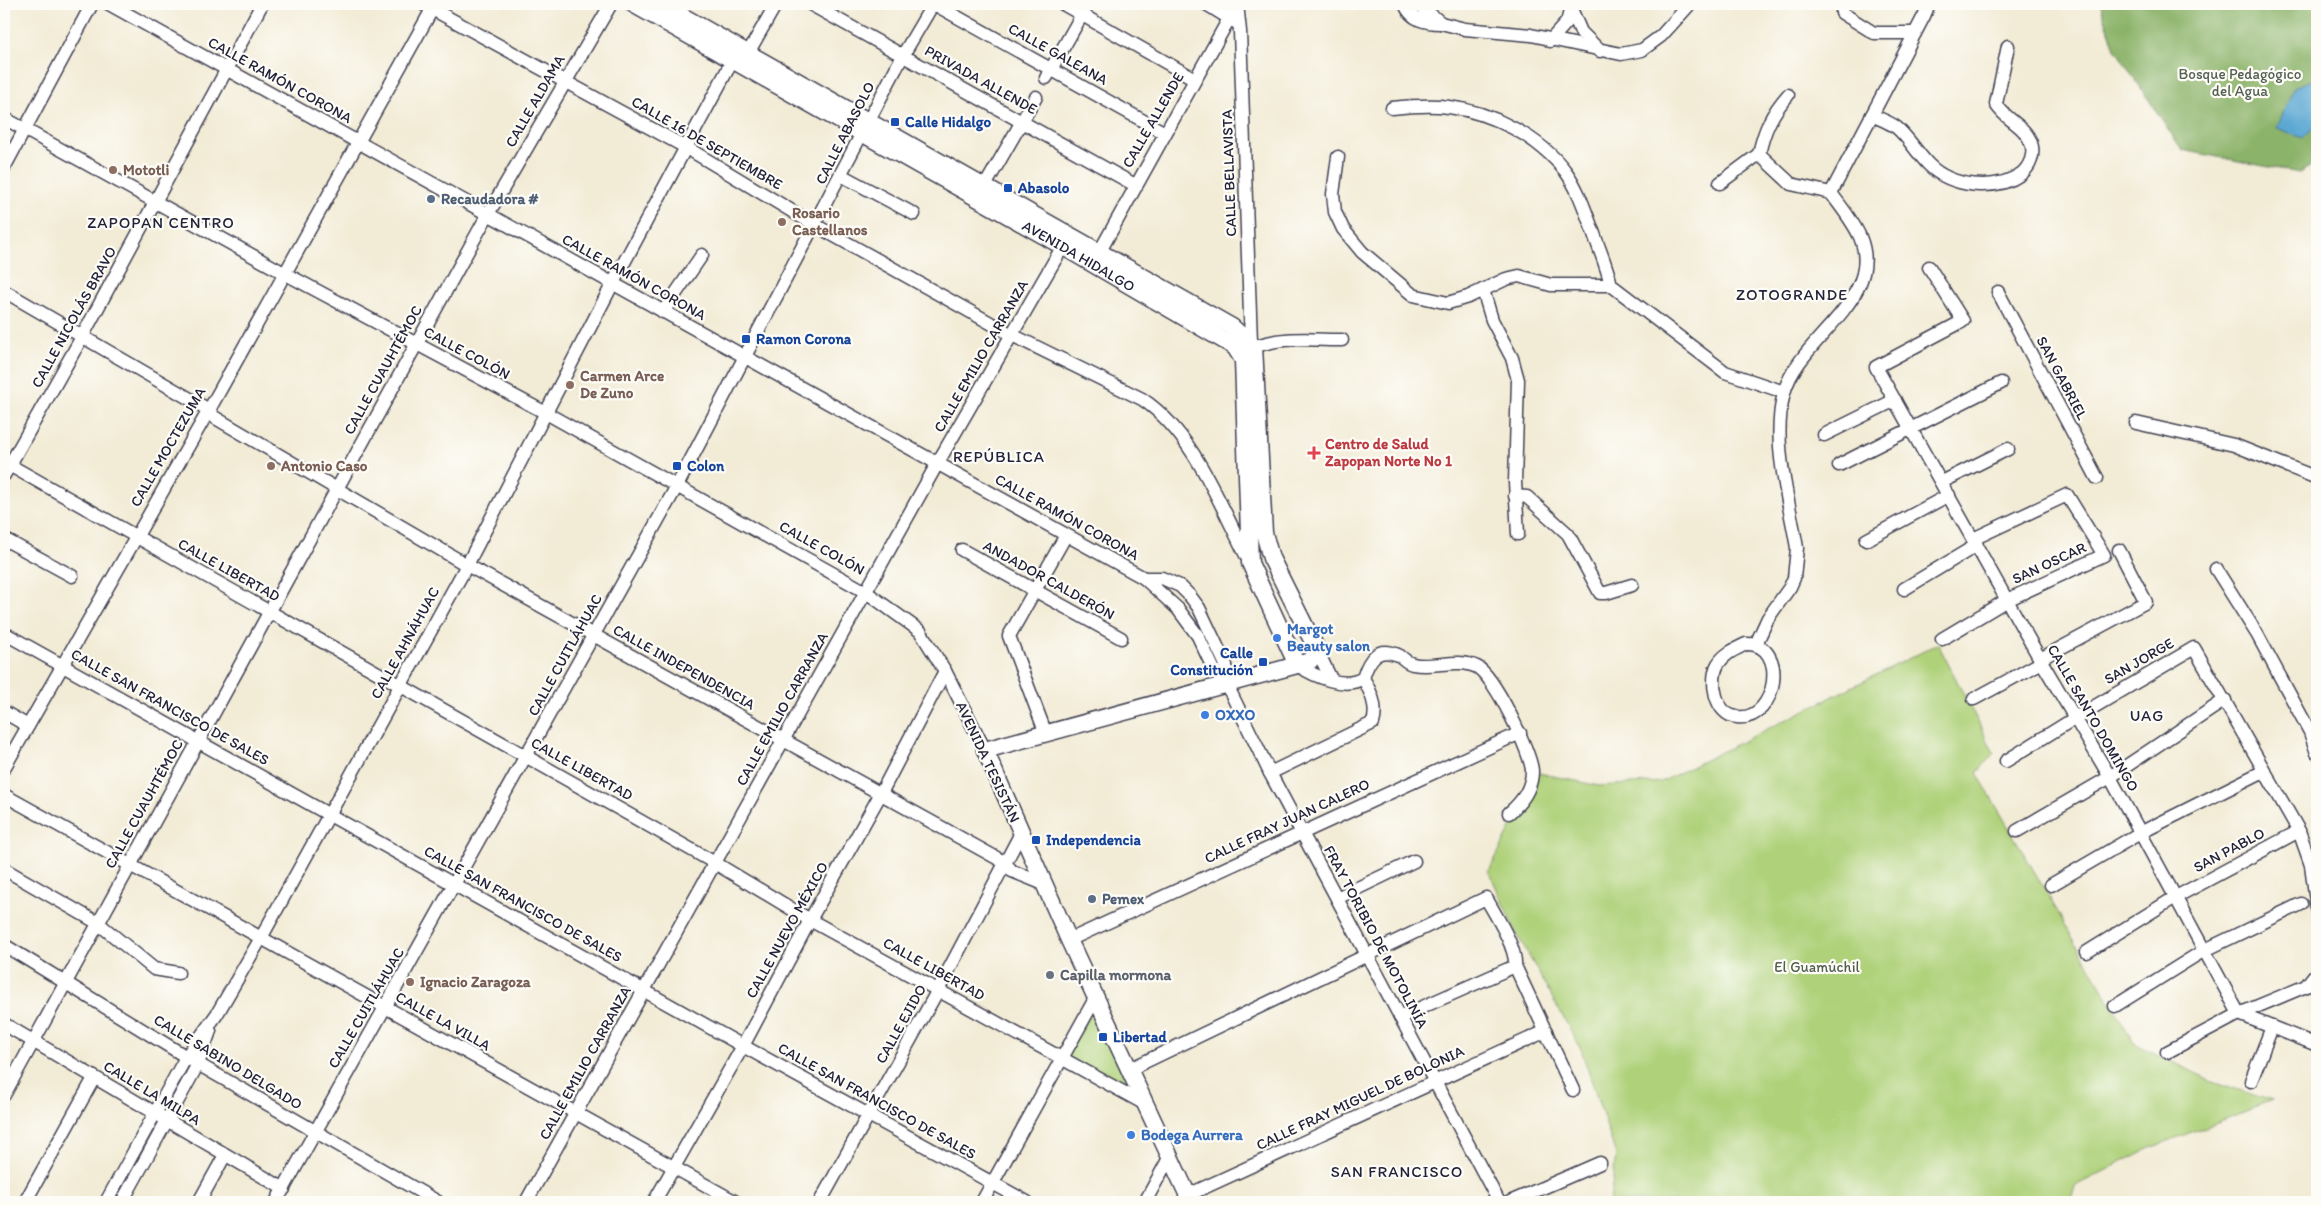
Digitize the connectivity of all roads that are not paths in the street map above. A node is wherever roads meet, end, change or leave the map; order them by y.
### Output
1 (92, 4) edge
2 (109, 4) edge
3 (262, 4) edge
4 (611, 4) edge
5 (633, 4) edge
6 (661, 4) edge
7 (776, 4) edge
8 (810, 4) edge
9 (934, 4) edge
10 (1063, 4) edge
11 (1206, 4) edge
12 (1405, 4) edge
13 (1418, 4) edge
14 (1690, 4) edge
15 (1929, 4) edge
16 (430, 5) edge
17 (1570, 6) edge
18 (1237, 8) edge
19 (1085, 9) edge
20 (1842, 13) dead end
21 (1442, 23) junction
22 (1915, 34) junction
23 (1550, 41) junction
24 (2008, 46) dead end
25 (1600, 51) junction
26 (740, 54) junction
27 (903, 55) junction
28 (226, 68) junction
29 (1048, 73) junction
30 (1195, 79) junction
31 (565, 81) junction
32 (1788, 96) dead end
33 (1036, 97) dead end
34 (1392, 108) dead end
35 (1872, 115) junction
36 (4, 118) edge
37 (1021, 121) junction
38 (866, 128) junction
39 (24, 130) junction
40 (1165, 133) junction
41 (357, 142) junction
42 (687, 148) junction
43 (1759, 154) junction
44 (1338, 157) dead end
45 (4, 168) edge
46 (841, 175) junction
47 (1720, 183) dead end
48 (1135, 184) junction
49 (985, 186) junction
50 (1831, 193) junction
51 (156, 201) junction
52 (488, 214) junction
53 (914, 214) dead end
54 (815, 225) junction
55 (1066, 240) junction
56 (1100, 251) junction
57 (702, 255) dead end
58 (1929, 267) dead end
59 (284, 273) junction
60 (613, 283) junction
61 (1611, 285) junction
62 (1483, 290) junction
63 (4, 291) edge
64 (1998, 292) dead end
65 (1186, 309) junction
66 (663, 312) junction
67 (1012, 334) junction
68 (82, 337) junction
69 (1342, 340) dead end
70 (416, 344) junction
71 (1253, 344) junction
72 (744, 356) junction
73 (2001, 383) dead end
74 (1784, 392) junction
75 (1895, 400) junction
76 (209, 410) junction
77 (546, 413) junction
78 (2136, 423) dead end
79 (1911, 428) junction
80 (1824, 435) dead end
81 (2008, 449) dead end
82 (937, 464) junction
83 (1838, 465) dead end
84 (6, 467) edge
85 (2097, 478) dead end
86 (2317, 478) edge
87 (1942, 482) junction
88 (677, 486) junction
89 (338, 490) junction
90 (1516, 496) junction
91 (1949, 496) junction
92 (1518, 534) dead end
93 (1066, 535) junction
94 (135, 536) junction
95 (4, 538) edge
96 (1866, 540) dead end
97 (1975, 542) junction
98 (962, 550) dead end
99 (2119, 550) dead end
100 (1250, 563) junction
101 (467, 565) junction
102 (2216, 569) dead end
103 (72, 576) dead end
104 (1144, 578) junction
105 (1632, 586) dead end
106 (1904, 589) dead end
107 (1034, 591) junction
108 (866, 592) junction
109 (2007, 600) junction
110 (269, 611) junction
111 (4, 633) edge
112 (595, 635) junction
113 (1121, 638) dead end
114 (1942, 639) dead end
115 (1756, 644) junction
116 (1318, 652) junction
117 (2041, 661) junction
118 (1297, 665) junction
119 (62, 666) junction
120 (945, 671) junction
121 (1363, 678) junction
122 (1331, 679) junction
123 (400, 685) junction
124 (1227, 685) junction
125 (1974, 699) dead end
126 (2225, 700) junction
127 (4, 712) edge
128 (2075, 718) junction
129 (28, 726) junction
130 (1520, 733) junction
131 (1046, 734) junction
132 (198, 741) junction
133 (783, 742) junction
134 (985, 750) junction
135 (2317, 753) edge
136 (527, 757) junction
137 (2006, 761) dead end
138 (4, 768) edge
139 (2264, 771) junction
140 (1270, 773) junction
141 (2110, 777) junction
142 (4, 795) edge
143 (880, 795) junction
144 (1509, 813) dead end
145 (329, 814) junction
146 (2017, 831) dead end
147 (2299, 831) junction
148 (1021, 833) junction
149 (1302, 833) junction
150 (2140, 833) junction
151 (1414, 861) dead end
152 (1004, 862) junction
153 (715, 863) junction
154 (129, 865) junction
155 (4, 869) edge
156 (1044, 884) junction
157 (455, 885) junction
158 (2051, 885) dead end
159 (1337, 898) junction
160 (2174, 898) junction
161 (2301, 904) dead end
162 (2317, 908) edge
163 (810, 920) junction
164 (98, 923) junction
165 (261, 938) junction
166 (1069, 940) junction
167 (4, 945) edge
168 (2203, 951) junction
169 (2087, 952) dead end
170 (1367, 954) junction
171 (1515, 966) junction
172 (2317, 972) edge
173 (178, 973) dead end
174 (66, 981) junction
175 (938, 990) junction
176 (644, 991) junction
177 (1096, 997) junction
178 (2115, 1006) dead end
179 (384, 1007) junction
180 (217, 1014) junction
181 (2239, 1014) junction
182 (1400, 1017) junction
183 (4, 1024) edge
184 (2272, 1027) junction
185 (1546, 1031) junction
186 (32, 1041) junction
187 (2317, 1044) edge
188 (743, 1046) junction
189 (2167, 1052) dead end
190 (186, 1057) junction
191 (1061, 1058) junction
192 (198, 1064) junction
193 (1130, 1069) junction
194 (94, 1078) junction
195 (2251, 1081) dead end
196 (1434, 1082) junction
197 (1573, 1090) dead end
198 (4, 1094) edge
199 (1145, 1104) junction
200 (576, 1112) junction
201 (154, 1114) junction
202 (868, 1115) junction
203 (165, 1121) junction
204 (314, 1132) junction
205 (225, 1155) junction
206 (1169, 1158) junction
207 (1600, 1163) dead end
208 (674, 1167) junction
209 (992, 1183) junction
210 (284, 1189) junction
211 (1190, 1198) edge
212 (25, 1202) edge
213 (106, 1202) edge
214 (122, 1202) edge
215 (199, 1202) edge
216 (276, 1202) edge
217 (438, 1202) edge
218 (526, 1202) edge
219 (654, 1202) edge
220 (736, 1202) edge
221 (820, 1202) edge
222 (982, 1202) edge
223 (1027, 1202) edge
224 (1145, 1202) edge
225 (1500, 1202) edge
226 (1510, 1202) edge

1 - 39 street
2 - 28 street, CALLE RAMÓN CORONA
3 - 28 street, CALLE NICOLÁS BRAVO
4 - 31 street, CALLE ALDAMA
5 - 26 main road, AVENIDA HIDALGO
6 - 26 main road, AVENIDA HIDALGO
7 - 26 street, CALLE AHNÁHUAC
8 - 27 street, PRIVADA ALLENDE
9 - 27 street, CALLE ABASOLO
9 - 29 street, CALLE GALEANA
10 - 19 street
11 - 18 street
12 - 21 street
13 - 21 street
14 - 25 street
15 - 22 street
16 - 31 street, CALLE 16 DE SEPTIEMBRE
16 - 41 street, CALLE MOCTEZUMA
17 - 23 street
17 - 25 street
18 - 30 street, CALLE ALLENDE
18 - 71 street, CALLE BELLAVISTA
19 - 29 street
19 - 30 street
20 - 22 street
21 - 23 street
22 - 35 street
23 - 25 street
24 - 35 street
26 - 38 main road, AVENIDA HIDALGO
26 - 42 street, CALLE AHNÁHUAC
27 - 37 street, PRIVADA ALLENDE
27 - 38 street, CALLE ABASOLO
28 - 41 street, CALLE RAMÓN CORONA
28 - 51 street, CALLE NICOLÁS BRAVO
29 - 40 street, CALLE GALEANA
30 - 40 street, CALLE ALLENDE
31 - 42 street, CALLE 16 DE SEPTIEMBRE
31 - 52 street, CALLE ALDAMA
32 - 43 street
33 - 37 street
34 - 61 street
35 - 50 street
36 - 39 street, CALLE COLÓN
37 - 48 street, PRIVADA ALLENDE
37 - 49 street
38 - 46 street, CALLE ABASOLO
38 - 49 main road, AVENIDA HIDALGO
38 - 55 main road, AVENIDA HIDALGO
39 - 45 street
39 - 51 street, CALLE COLÓN
40 - 48 street, CALLE ALLENDE
41 - 52 street, CALLE RAMÓN CORONA
41 - 59 street, CALLE MOCTEZUMA
42 - 54 street, CALLE 16 DE SEPTIEMBRE
42 - 60 street, CALLE AHNÁHUAC
43 - 47 street
43 - 50 street
44 - 62 street
46 - 53 street
46 - 54 street, CALLE ABASOLO
48 - 56 street, CALLE ALLENDE
49 - 55 main road, AVENIDA HIDALGO
50 - 74 street
51 - 59 street, CALLE COLÓN
51 - 68 street, CALLE NICOLÁS BRAVO
52 - 60 street, CALLE RAMÓN CORONA
52 - 70 street, CALLE CUAUHTÉMOC
54 - 67 street, CALLE 16 DE SEPTIEMBRE
54 - 72 street, CALLE ABASOLO
55 - 56 main road, AVENIDA HIDALGO
55 - 65 main road, AVENIDA HIDALGO
55 - 67 street, CALLE EMILIO CARRANZA
56 - 65 main road, AVENIDA HIDALGO
57 - 66 street
58 - 75 street, CALLE SANTO DOMINGO
59 - 70 street, CALLE COLÓN
59 - 76 street, CALLE MOCTEZUMA
60 - 66 street, CALLE RAMÓN CORONA
60 - 77 street, CALLE AHNÁHUAC
61 - 62 street
61 - 74 street
62 - 90 street
63 - 68 street, CALLE INDEPENDENCIA
64 - 85 street, SAN GABRIEL
65 - 71 main road, AVENIDA HIDALGO
65 - 100 main road, AVENIDA HIDALGO
66 - 72 street, CALLE RAMÓN CORONA
67 - 82 street, CALLE EMILIO CARRANZA
67 - 100 street, CALLE 16 DE SEPTIEMBRE
68 - 76 street, CALLE INDEPENDENCIA
68 - 84 street, CALLE NICOLÁS BRAVO
69 - 71 street
70 - 77 street, CALLE COLÓN
70 - 89 street, CALLE CUAUHTÉMOC
71 - 116 main road
72 - 82 street, CALLE RAMÓN CORONA
72 - 88 street, CALLE CUITLÁHUAC
73 - 79 street
74 - 115 street
75 - 79 street, CALLE SANTO DOMINGO
75 - 80 street
76 - 89 street, CALLE INDEPENDENCIA
76 - 94 street, CALLE MOCTEZUMA
77 - 88 street, CALLE COLÓN
77 - 101 street, CALLE AHNÁHUAC
78 - 86 street
79 - 83 street
79 - 87 street, CALLE SANTO DOMINGO
81 - 87 street
82 - 93 street, CALLE RAMÓN CORONA
82 - 108 street, CALLE EMILIO CARRANZA
84 - 94 street, CALLE LIBERTAD
87 - 91 street, CALLE SANTO DOMINGO
88 - 108 street, CALLE COLÓN
88 - 112 street, CALLE CUITLÁHUAC
89 - 101 street, CALLE INDEPENDENCIA
89 - 110 street, CALLE CUAUHTÉMOC
90 - 92 street
90 - 105 street
91 - 96 street
91 - 97 street, CALLE SANTO DOMINGO
93 - 104 street, CALLE RAMÓN CORONA
93 - 107 street
94 - 110 street, CALLE LIBERTAD
94 - 119 street, CALLE MOCTEZUMA
95 - 103 street
97 - 106 street
97 - 109 street, CALLE SANTO DOMINGO
97 - 109 street, SAN OSCAR
98 - 107 street, ANDADOR CALDERÓN
99 - 117 street
100 - 118 main road, AVENIDA HIDALGO
101 - 112 street, CALLE INDEPENDENCIA
101 - 123 street, CALLE AHNÁHUAC
102 - 135 street
104 - 124 street, CALLE RAMÓN CORONA
104 - 124 street, CALLE RAMÓN CORONA
107 - 113 street, ANDADOR CALDERÓN
107 - 131 street
108 - 120 street, AVENIDA TESISTÁN
108 - 133 street, CALLE EMILIO CARRANZA
109 - 114 street, SAN OSCAR
109 - 117 street, CALLE SANTO DOMINGO
110 - 123 street, CALLE LIBERTAD
110 - 132 street, CALLE CUAUHTÉMOC
111 - 119 street, CALLE SAN FRANCISCO DE SALES
112 - 133 street, CALLE INDEPENDENCIA
112 - 136 street, CALLE CUITLÁHUAC
115 - 115 street
116 - 118 main road
116 - 122 street
117 - 125 street
117 - 128 street, CALLE SANTO DOMINGO
118 - 122 street
118 - 124 main road
119 - 129 street, CALLE MOCTEZUMA
119 - 132 street, CALLE SAN FRANCISCO DE SALES
120 - 134 street, AVENIDA TESISTÁN
120 - 143 street, CALLE NUEVO MÉXICO
121 - 122 street
121 - 130 street
121 - 140 street
123 - 136 street, CALLE LIBERTAD
123 - 145 street, CALLE AHNÁHUAC
124 - 131 main road
124 - 140 street, FRAY TORIBIO DE MOTOLINÍA
126 - 128 street, SAN JORGE
126 - 139 street, SAN JORGE
126 - 141 street
127 - 129 street
128 - 137 street, SAN JORGE
128 - 141 street, CALLE SANTO DOMINGO
129 - 138 street, CALLE MOCTEZUMA
130 - 144 street
130 - 149 street, CALLE FRAY JUAN CALERO
131 - 134 main road
132 - 145 street, CALLE SAN FRANCISCO DE SALES
132 - 154 street, CALLE CUAUHTÉMOC
133 - 143 street, CALLE INDEPENDENCIA
133 - 153 street, CALLE EMILIO CARRANZA
134 - 148 main road, AVENIDA TESISTÁN
136 - 153 street, CALLE LIBERTAD
136 - 157 street, CALLE CUITLÁHUAC
139 - 147 street, SAN JORGE
139 - 150 street
140 - 149 street, FRAY TORIBIO DE MOTOLINÍA
141 - 146 street
141 - 150 street, CALLE SANTO DOMINGO
142 - 154 street, CALLE LA VILLA
143 - 152 street, CALLE INDEPENDENCIA
143 - 163 street, CALLE NUEVO MÉXICO
145 - 157 street, CALLE SAN FRANCISCO DE SALES
145 - 165 street, CALLE AHNÁHUAC
147 - 160 street, SAN PABLO
147 - 162 street, SAN JORGE
148 - 152 street, CALLE EJIDO
148 - 156 main road, AVENIDA TESISTÁN
149 - 159 street, FRAY TORIBIO DE MOTOLINÍA
149 - 166 street, CALLE FRAY JUAN CALERO
150 - 158 street
150 - 160 street, CALLE SANTO DOMINGO
151 - 159 street
152 - 156 street, CALLE INDEPENDENCIA
152 - 175 street, CALLE EJIDO
153 - 163 street, CALLE LIBERTAD
153 - 176 street, CALLE EMILIO CARRANZA
154 - 164 street, CALLE CUAUHTÉMOC
154 - 165 street, CALLE LA VILLA
155 - 164 street
156 - 166 main road, AVENIDA TESISTÁN
157 - 176 street, CALLE SAN FRANCISCO DE SALES
157 - 179 street, CALLE CUITLÁHUAC
159 - 170 street, FRAY TORIBIO DE MOTOLINÍA
160 - 168 street, CALLE SANTO DOMINGO
160 - 169 street, SAN PABLO
161 - 168 street
163 - 175 street, CALLE LIBERTAD
163 - 188 street, CALLE NUEVO MÉXICO
164 - 173 street
164 - 174 street, CALLE CUAUHTÉMOC
165 - 179 street, CALLE LA VILLA
165 - 180 street, CALLE AHNÁHUAC
166 - 177 main road, AVENIDA TESISTÁN
167 - 174 street, CALLE SABINO DELGADO
168 - 178 street
168 - 181 street, CALLE SANTO DOMINGO
170 - 171 street
170 - 182 street, FRAY TORIBIO DE MOTOLINÍA
170 - 193 street
171 - 182 street
171 - 185 street
172 - 181 street
174 - 186 street, CALLE CUAUHTÉMOC
174 - 190 street, CALLE SABINO DELGADO
175 - 191 street, CALLE LIBERTAD
175 - 202 street, CALLE EJIDO
176 - 188 street, CALLE SAN FRANCISCO DE SALES
176 - 200 street, CALLE EMILIO CARRANZA
177 - 191 street
177 - 193 main road, AVENIDA TESISTÁN
179 - 200 street, CALLE LA VILLA
179 - 204 street, CALLE CUITLÁHUAC
180 - 190 street, CALLE AHNÁHUAC
180 - 192 street, CALLE AHNÁHUAC
181 - 184 street
181 - 189 street
182 - 196 street, FRAY TORIBIO DE MOTOLINÍA
183 - 186 street, CALLE LA MILPA
184 - 187 street
184 - 195 street
185 - 196 street, CALLE FRAY MIGUEL DE BOLONIA
185 - 197 street
186 - 194 street, CALLE LA MILPA
186 - 198 street, CALLE CUAUHTÉMOC
188 - 202 street, CALLE SAN FRANCISCO DE SALES
188 - 208 street, CALLE NUEVO MÉXICO
190 - 192 street, CALLE SABINO DELGADO
190 - 201 street, CALLE AHNÁHUAC
191 - 199 street, CALLE LIBERTAD
191 - 209 street
192 - 203 street, CALLE AHNÁHUAC
192 - 204 street, CALLE SABINO DELGADO
193 - 199 main road, AVENIDA TESISTÁN
194 - 201 street, CALLE LA MILPA
194 - 212 street
196 - 211 street, CALLE FRAY MIGUEL DE BOLONIA
196 - 225 street, FRAY TORIBIO DE MOTOLINÍA
199 - 206 main road, AVENIDA TESISTÁN
200 - 208 street, CALLE LA VILLA
200 - 218 street, CALLE EMILIO CARRANZA
201 - 203 street, CALLE LA MILPA
201 - 213 street, CALLE AHNÁHUAC
202 - 209 street, CALLE SAN FRANCISCO DE SALES
202 - 221 street, CALLE EJIDO
203 - 205 street, CALLE LA MILPA
203 - 214 street, CALLE AHNÁHUAC
204 - 210 street, CALLE CUITLÁHUAC
204 - 217 street, CALLE SABINO DELGADO
205 - 210 street, CALLE LA MILPA
205 - 215 street
206 - 211 main road, AVENIDA TESISTÁN
206 - 224 street
207 - 226 street
208 - 219 street, CALLE NUEVO MÉXICO
208 - 220 street, CALLE LA VILLA
209 - 222 street
209 - 223 street, CALLE SAN FRANCISCO DE SALES
210 - 216 street, CALLE CUITLÁHUAC

